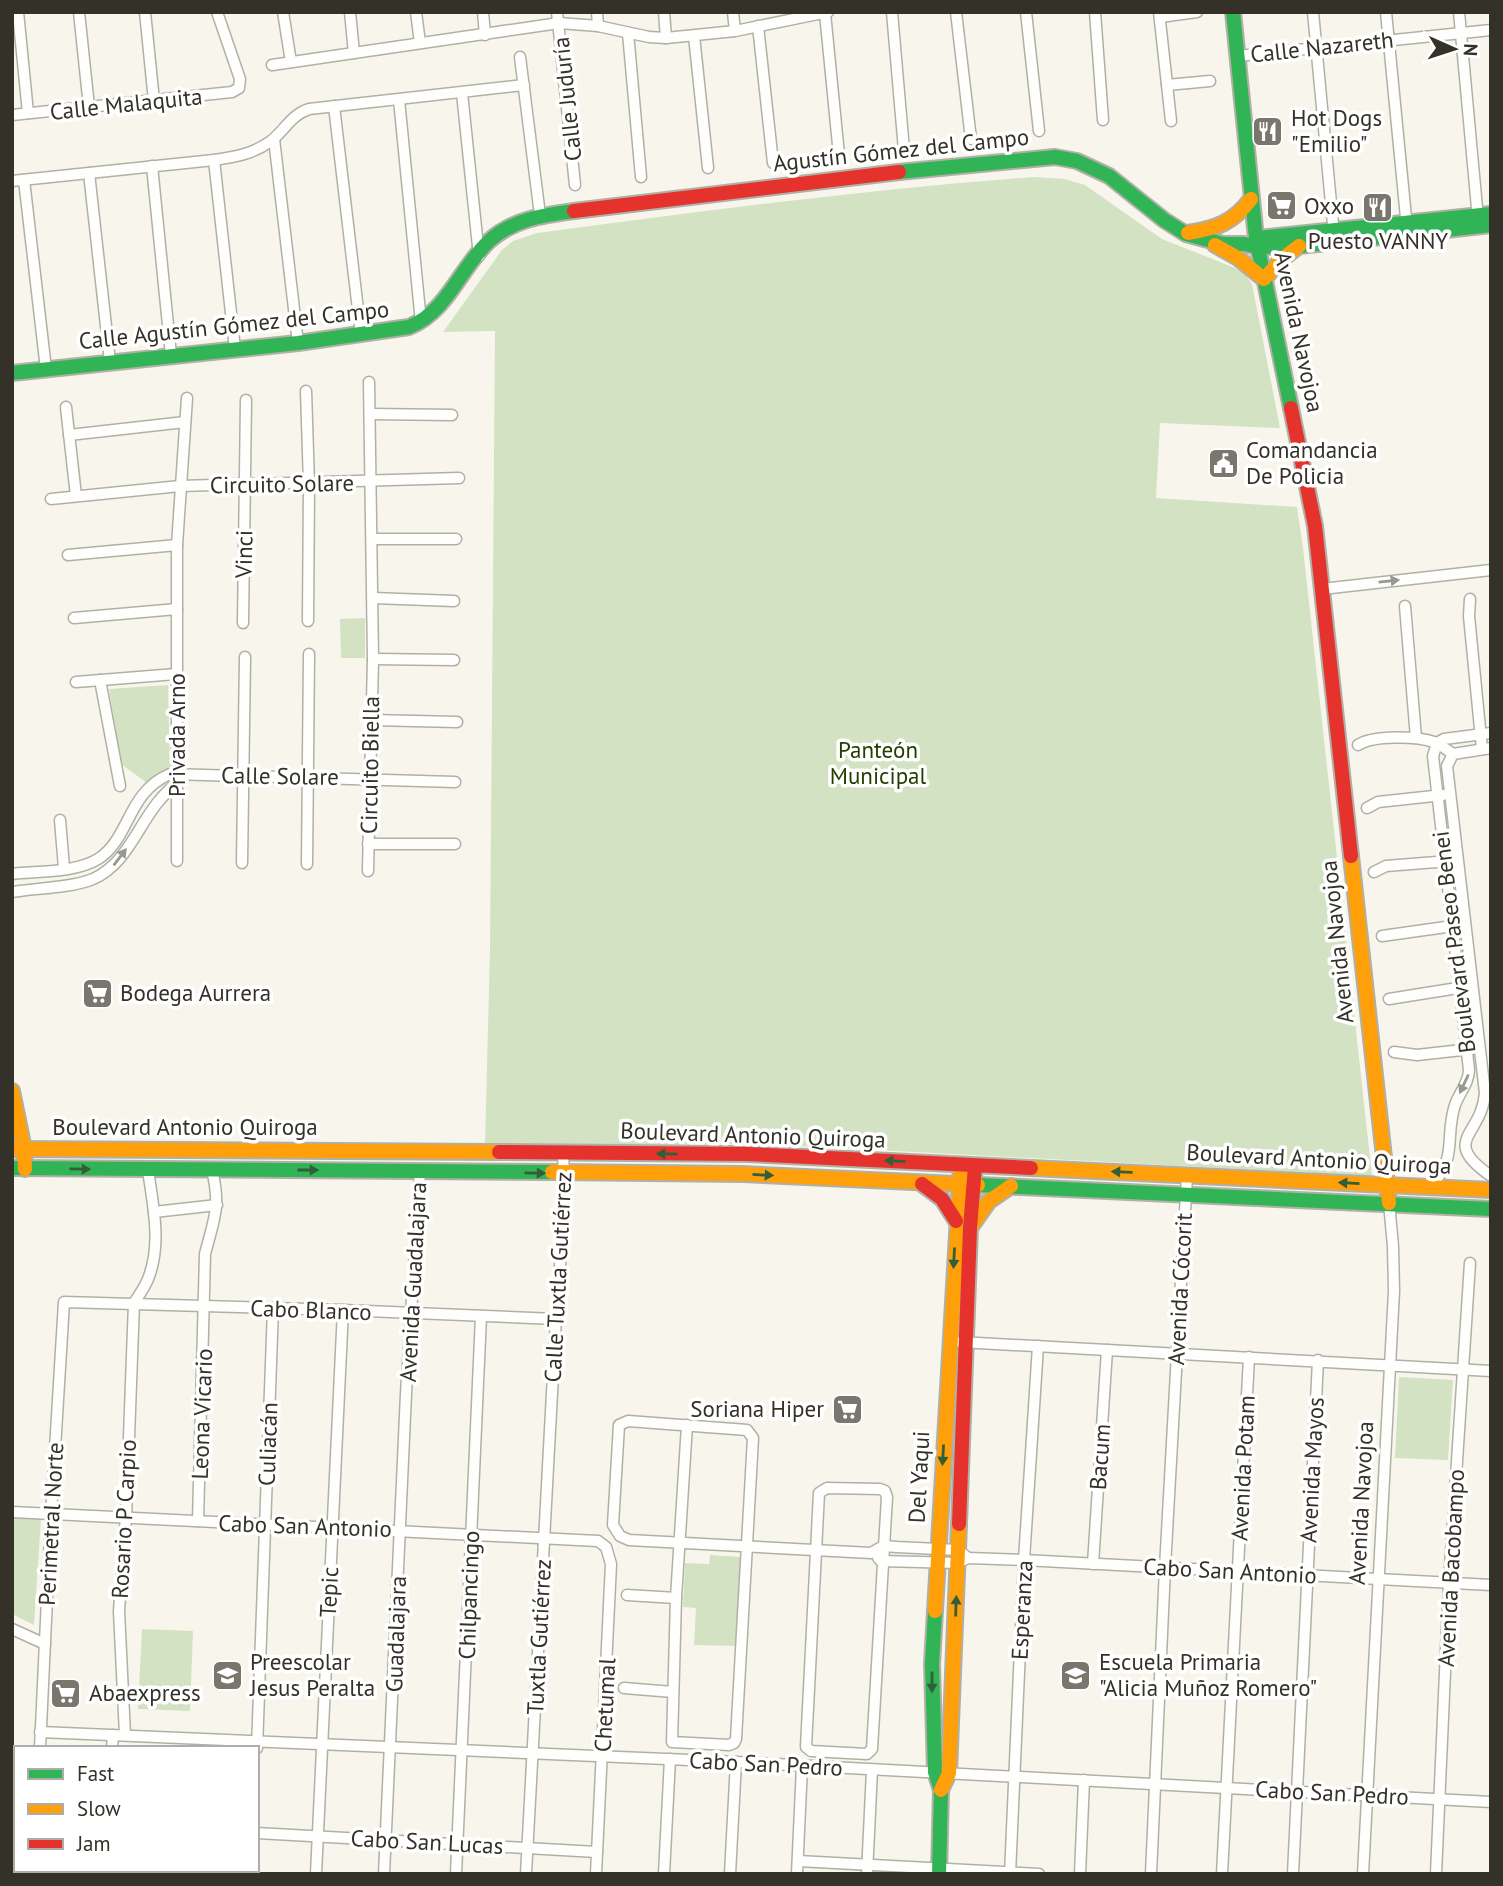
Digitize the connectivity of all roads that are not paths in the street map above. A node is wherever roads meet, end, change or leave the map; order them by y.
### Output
1 (18, 12) edge
2 (79, 12) edge
3 (145, 12) edge
4 (217, 12) edge
5 (284, 12) edge
6 (350, 12) edge
7 (416, 12) edge
8 (483, 12) edge
9 (557, 12) edge
10 (597, 12) edge
11 (664, 12) edge
12 (733, 12) edge
13 (892, 12) edge
14 (956, 12) edge
15 (1026, 12) edge
16 (1095, 12) edge
17 (1197, 12) edge
18 (1233, 12) edge
19 (1313, 12) edge
20 (1386, 12) edge
21 (1460, 12) edge
22 (826, 13) edge
23 (1160, 14) edge
24 (797, 15) edge
25 (559, 23) junction
26 (598, 26) junction
27 (758, 26) junction
28 (1491, 30) edge
29 (735, 31) junction
30 (628, 33) junction
31 (1461, 34) junction
32 (485, 35) junction
33 (694, 36) junction
34 (666, 38) junction
35 (1389, 40) junction
36 (420, 43) junction
37 (1317, 48) junction
38 (354, 54) junction
39 (1238, 56) junction
40 (520, 57) dead end
41 (291, 62) junction
42 (272, 65) dead end
43 (1210, 81) dead end
44 (524, 85) junction
45 (1167, 85) junction
46 (462, 93) junction
47 (399, 100) junction
48 (154, 101) junction
49 (334, 106) junction
50 (89, 107) junction
51 (28, 113) junction
52 (12, 115) edge
53 (1103, 120) dead end
54 (1171, 121) dead end
55 (1039, 131) dead end
56 (274, 139) junction
57 (971, 139) dead end
58 (904, 150) dead end
59 (839, 155) dead end
60 (214, 160) junction
61 (772, 163) dead end
62 (152, 166) junction
63 (708, 168) dead end
64 (89, 173) junction
65 (641, 177) dead end
66 (24, 180) junction
67 (12, 181) edge
68 (575, 185) dead end
69 (1251, 199) junction
70 (540, 215) junction
71 (1485, 220) edge
72 (1407, 228) junction
73 (1186, 233) junction
74 (1334, 236) junction
75 (1208, 242) junction
76 (1253, 243) junction
77 (1299, 246) junction
78 (479, 257) junction
79 (1264, 279) junction
80 (421, 322) junction
81 (361, 335) junction
82 (298, 343) junction
83 (235, 349) junction
84 (171, 355) junction
85 (110, 362) junction
86 (46, 369) junction
87 (12, 373) edge
88 (369, 382) dead end
89 (306, 391) dead end
90 (187, 398) dead end
91 (246, 400) dead end
92 (66, 407) dead end
93 (370, 414) junction
94 (452, 415) dead end
95 (185, 422) junction
96 (69, 435) junction
97 (458, 478) dead end
98 (371, 482) junction
99 (309, 484) junction
100 (244, 485) junction
101 (180, 486) junction
102 (76, 496) junction
103 (51, 499) dead end
104 (372, 539) junction
105 (456, 540) dead end
106 (177, 545) junction
107 (68, 555) dead end
108 (1491, 570) edge
109 (1322, 589) junction
110 (373, 598) junction
111 (1470, 599) dead end
112 (454, 601) dead end
113 (1405, 606) dead end
114 (177, 609) junction
115 (74, 618) dead end
116 (308, 621) dead end
117 (243, 623) dead end
118 (309, 654) dead end
119 (245, 657) dead end
120 (373, 659) junction
121 (454, 660) dead end
122 (176, 674) junction
123 (100, 680) junction
124 (76, 682) dead end
125 (371, 720) junction
126 (457, 722) dead end
127 (1486, 734) edge
128 (1416, 738) junction
129 (1437, 743) junction
130 (1358, 745) dead end
131 (1487, 749) edge
132 (1453, 754) junction
133 (243, 776) junction
134 (307, 777) junction
135 (177, 778) junction
136 (370, 778) junction
137 (455, 782) dead end
138 (120, 786) dead end
139 (1450, 794) junction
140 (1437, 796) junction
141 (1367, 808) dead end
142 (128, 816) junction
143 (60, 820) dead end
144 (141, 823) junction
145 (369, 844) junction
146 (456, 844) dead end
147 (177, 861) dead end
148 (1451, 861) junction
149 (89, 863) junction
150 (242, 863) dead end
151 (63, 864) junction
152 (307, 864) dead end
153 (36, 872) junction
154 (368, 872) dead end
155 (1374, 872) dead end
156 (12, 874) edge
157 (95, 878) junction
158 (38, 888) junction
159 (12, 891) edge
160 (1459, 925) junction
161 (1382, 936) dead end
162 (1472, 986) junction
163 (1460, 987) junction
164 (1389, 999) dead end
165 (1479, 1048) junction
166 (1466, 1050) junction
167 (1394, 1052) dead end
168 (12, 1091) edge
169 (18, 1149) edge
170 (563, 1153) junction
171 (1450, 1153) junction
172 (1467, 1155) junction
173 (968, 1166) junction
174 (19, 1168) edge
175 (148, 1170) junction
176 (212, 1170) junction
177 (420, 1171) junction
178 (565, 1174) junction
179 (1187, 1175) junction
180 (1491, 1176) edge
181 (916, 1181) junction
182 (966, 1184) junction
183 (1387, 1185) junction
184 (1011, 1186) junction
185 (1430, 1187) junction
186 (1491, 1190) edge
187 (1186, 1195) junction
188 (1389, 1203) junction
189 (217, 1205) junction
190 (1491, 1209) edge
191 (154, 1212) junction
192 (963, 1224) junction
193 (1470, 1263) dead end
194 (65, 1301) joint
195 (134, 1303) junction
196 (205, 1306) junction
197 (274, 1308) junction
198 (343, 1310) junction
199 (411, 1314) junction
200 (481, 1316) junction
201 (556, 1319) junction
202 (949, 1341) junction
203 (967, 1343) junction
204 (1038, 1346) junction
205 (1107, 1350) junction
206 (1177, 1354) junction
207 (1249, 1357) junction
208 (1318, 1360) junction
209 (1390, 1364) junction
210 (1462, 1369) junction
211 (1491, 1371) edge
212 (406, 1394) joint
213 (551, 1401) joint
214 (687, 1425) junction
215 (12, 1512) edge
216 (51, 1514) junction
217 (126, 1517) junction
218 (198, 1521) junction
219 (265, 1526) junction
220 (332, 1528) junction
221 (400, 1530) junction
222 (471, 1535) junction
223 (544, 1538) junction
224 (598, 1541) joint
225 (680, 1544) junction
226 (746, 1546) junction
227 (883, 1546) junction
228 (897, 1547) junction
229 (815, 1550) junction
230 (871, 1553) junction
231 (938, 1556) junction
232 (961, 1557) junction
233 (1024, 1560) junction
234 (881, 1561) junction
235 (896, 1561) junction
236 (1093, 1564) junction
237 (1164, 1568) junction
238 (1237, 1571) junction
239 (1306, 1575) junction
240 (1380, 1580) junction
241 (1448, 1583) junction
242 (1491, 1585) edge
243 (627, 1595) dead end
244 (676, 1598) junction
245 (12, 1629) edge
246 (45, 1644) junction
247 (624, 1688) dead end
248 (673, 1692) junction
249 (40, 1732) junction
250 (113, 1735) junction
251 (125, 1735) junction
252 (186, 1743) edge
253 (257, 1744) edge
254 (321, 1745) junction
255 (40, 1746) edge
256 (113, 1746) edge
257 (391, 1747) junction
258 (462, 1751) junction
259 (533, 1754) junction
260 (603, 1757) junction
261 (670, 1759) junction
262 (736, 1762) junction
263 (802, 1766) junction
264 (872, 1770) junction
265 (942, 1772) junction
266 (1014, 1776) junction
267 (1084, 1780) junction
268 (1156, 1784) junction
269 (1227, 1787) junction
270 (1297, 1791) junction
271 (1367, 1795) junction
272 (1440, 1799) junction
273 (1491, 1802) edge
274 (259, 1833) edge
275 (317, 1837) junction
276 (386, 1840) junction
277 (458, 1844) junction
278 (527, 1848) junction
279 (597, 1852) junction
280 (798, 1861) junction
281 (867, 1869) edge
282 (939, 1871) edge
283 (1010, 1873) edge
284 (316, 1874) edge
285 (384, 1874) edge
286 (456, 1874) edge
287 (526, 1874) edge
288 (596, 1874) edge
289 (664, 1874) edge
290 (730, 1874) edge
291 (797, 1874) edge
292 (1040, 1874) edge
293 (1080, 1874) edge
294 (1151, 1874) edge
295 (1223, 1874) edge
296 (1293, 1874) edge
297 (1363, 1874) edge
298 (1436, 1874) edge

1 - 51 street
2 - 50 street
3 - 48 street
4 - 48 street, Calle Malaquita
5 - 41 street
6 - 38 street
7 - 36 street
8 - 32 street
9 - 25 street, Calle Juduría
10 - 26 street
11 - 34 street
12 - 29 street
13 - 58 street
14 - 57 street
15 - 55 street
16 - 53 street
17 - 23 street
18 - 39 main road, Avenida Navojoa
19 - 37 street
20 - 35 street
21 - 31 street
22 - 24 street
22 - 59 street
23 - 45 street
24 - 27 street
25 - 26 street
25 - 32 street
25 - 68 street, Calle Juduría
26 - 30 street
27 - 29 street
27 - 61 street
28 - 31 street, Calle Nazareth
29 - 33 street
30 - 34 street
30 - 65 street
31 - 35 street, Calle Nazareth
31 - 71 street
32 - 36 street
33 - 34 street
33 - 63 street
35 - 37 street, Calle Nazareth
35 - 72 street
36 - 38 street
37 - 39 street, Calle Nazareth
37 - 74 street
38 - 41 street
39 - 69 main road, Avenida Navojoa
40 - 44 street
41 - 42 street
43 - 45 street
44 - 46 street
44 - 70 street
45 - 54 street
46 - 47 street
46 - 78 street
47 - 49 street
47 - 80 street
48 - 50 street, Calle Malaquita
49 - 56 street
49 - 81 street
50 - 51 street, Calle Malaquita
51 - 52 street, Calle Malaquita
56 - 60 street
56 - 82 street
60 - 62 street
60 - 83 street
62 - 64 street
62 - 84 street
64 - 66 street
64 - 85 street
66 - 67 street
66 - 86 street
69 - 73 main road
69 - 76 main road, Avenida Navojoa
70 - 73 main road, Agustín Gómez del Campo
70 - 78 main road, Calle Agustín Gómez del Campo
71 - 72 main road
72 - 74 main road
73 - 75 main road, Agustín Gómez del Campo
74 - 76 main road
74 - 77 main road
75 - 76 main road, Agustín Gómez del Campo
75 - 79 main road
76 - 77 main road
76 - 79 main road, Avenida Navojoa
77 - 79 main road
78 - 80 main road, Calle Agustín Gómez del Campo
79 - 109 main road, Avenida Navojoa
80 - 81 main road, Calle Agustín Gómez del Campo
81 - 82 main road, Calle Agustín Gómez del Campo
82 - 83 main road, Calle Agustín Gómez del Campo
83 - 84 main road, Calle Agustín Gómez del Campo
84 - 85 main road, Calle Agustín Gómez del Campo
85 - 86 main road, Calle Agustín Gómez del Campo
86 - 87 main road, Calle Agustín Gómez del Campo
88 - 93 street
89 - 99 street
90 - 95 street
91 - 100 street, Vinci
92 - 96 street
93 - 94 street
93 - 98 street
95 - 96 street
95 - 101 street
96 - 102 street
97 - 98 street
98 - 99 street, Circuito Solare
98 - 104 street, Circuito Solare
99 - 100 street, Circuito Solare
99 - 116 street
100 - 101 street, Circuito Solare
100 - 117 street, Vinci
101 - 102 street
101 - 106 street, Circuito Solare
102 - 103 street
104 - 105 street
104 - 110 street, Circuito Solare
106 - 107 street
106 - 114 street, Circuito Solare
109 -> 108 street
109 - 183 main road, Avenida Navojoa
110 - 112 street
110 - 120 street, Circuito Solare
111 - 127 street
113 - 128 street
114 - 115 street
114 - 122 street, Privada Arno
118 - 134 street
119 - 133 street
120 - 121 street
120 - 125 street, Circuito Biella
122 - 123 street
122 - 135 street, Privada Arno
123 - 124 street
123 - 138 street
125 - 126 street
125 - 136 street, Circuito Biella
127 - 129 street
127 - 131 street
128 - 129 street
128 - 130 street
129 - 132 street
129 - 140 street, Boulevard Paseo Benei
131 - 132 street
132 - 139 street, Boulevard Paseo Benei
133 - 134 street, Calle Solare
133 - 135 street, Calle Solare
133 - 150 street
134 - 136 street, Calle Solare
134 - 152 street
135 - 142 street, Calle Solare
135 - 144 street, Calle Solare
135 - 147 street, Privada Arno
136 - 137 street, Calle Solare
136 - 145 street, Circuito Biella
139 - 140 street
139 - 148 street, Boulevard Paseo Benei
140 - 141 street
140 - 148 street, Boulevard Paseo Benei
142 - 144 street
142 - 149 street, Calle Solare
143 - 151 street
157 -> 144 street, Calle Solare
145 - 146 street
145 - 154 street, Circuito Biella
148 - 155 street
148 - 160 street, Boulevard Paseo Benei
149 - 151 street, Calle Solare
149 - 157 street
151 - 153 street, Calle Solare
153 - 156 street, Calle Solare
153 - 158 street
157 - 158 street, Calle Solare
158 - 159 street, Calle Solare
160 - 161 street
160 - 162 street, Boulevard Paseo Benei
160 - 163 street, Boulevard Paseo Benei
162 - 163 street
162 - 165 street, Boulevard Paseo Benei
163 - 164 street
163 - 166 street, Boulevard Paseo Benei
165 - 166 street
165 - 172 street, Boulevard Paseo Benei
166 - 167 street
166 -> 171 street, Boulevard Paseo Benei
168 - 169 main road
169 - 170 main road, Boulevard Antonio Quiroga
169 - 174 main road
173 -> 170 main road, Boulevard Antonio Quiroga
170 - 178 street, Calle Tuxtla Gutiérrez
171 - 172 street
171 - 185 street, Boulevard Paseo Benei
172 - 180 street
179 -> 173 main road, Boulevard Antonio Quiroga
173 - 182 main road, Del Yaqui
174 -> 175 main road, Boulevard Antonio Quiroga
175 - 176 main road, Boulevard Antonio Quiroga
175 - 191 street
176 -> 177 main road, Boulevard Antonio Quiroga
176 - 189 street
177 -> 178 main road, Boulevard Antonio Quiroga
177 - 199 street, Avenida Guadalajara
178 -> 181 main road, Boulevard Antonio Quiroga
178 - 201 street, Calle Tuxtla Gutiérrez
183 -> 179 main road, Boulevard Antonio Quiroga
179 - 187 street, Avenida Cócorit
181 - 182 main road, Boulevard Antonio Quiroga
181 - 192 main road
182 - 184 main road, Boulevard Antonio Quiroga
182 - 192 main road, Del Yaqui
183 - 185 main road, Boulevard Antonio Quiroga
183 - 188 main road, Avenida Navojoa
184 - 187 main road, Boulevard Antonio Quiroga
184 - 192 main road
185 - 186 main road, Boulevard Antonio Quiroga
187 - 188 main road, Boulevard Antonio Quiroga
187 - 206 street, Avenida Cócorit
188 - 190 main road, Boulevard Antonio Quiroga
188 - 209 street, Avenida Navojoa
189 - 191 street
189 - 196 street, Leona Vicario
191 - 195 street
192 -> 202 main road, Del Yaqui
192 - 203 main road, Del Yaqui
193 - 210 street, Avenida Bacobampo
194 - 195 street, Cabo Blanco
194 - 216 street, Perimetral Norte
195 - 196 street, Cabo Blanco
195 - 217 street, Rosario P Carpio
196 - 197 street, Cabo Blanco
196 - 218 street, Leona Vicario
197 - 198 street, Cabo Blanco
197 - 219 street, Culiacán
198 - 199 street, Cabo Blanco
198 - 220 street, Tepic
199 - 200 street, Cabo Blanco
199 - 212 street, Avenida Guadalajara
200 - 201 street, Cabo Blanco
200 - 222 street, Chilpancingo
201 - 213 street, Calle Tuxtla Gutiérrez
202 - 203 street
202 -> 231 main road, Del Yaqui
203 - 204 street
203 - 232 main road, Del Yaqui
204 - 205 street
204 - 233 street, Esperanza
205 - 206 street
205 - 236 street, Bacum
206 - 207 street
206 - 237 street, Avenida Cócorit
207 - 208 street
207 - 238 street, Avenida Potam
208 - 209 street
208 - 239 street, Avenida Mayos
209 - 210 street
209 - 240 street, Avenida Navojoa
210 - 211 street
210 - 241 street, Avenida Bacobampo
212 - 221 street, Guadalajara
213 - 223 street, Tuxtla Gutiérrez
214 - 225 street
214 - 225 street
214 - 226 street
215 - 216 street, Cabo San Antonio
216 - 217 street, Cabo San Antonio
216 - 246 street, Perimetral Norte
217 - 218 street, Cabo San Antonio
217 - 251 street, Rosario P Carpio
218 - 219 street, Cabo San Antonio
219 - 220 street, Cabo San Antonio
219 - 253 street, Culiacán
220 - 221 street, Cabo San Antonio
220 - 254 street, Tepic
221 - 222 street, Cabo San Antonio
221 - 257 street, Guadalajara
222 - 223 street, Cabo San Antonio
222 - 258 street, Chilpancingo
223 - 224 street, Cabo San Antonio
223 - 259 street, Tuxtla Gutiérrez
224 - 260 street, Chetumal
225 - 226 street
225 - 244 street
226 - 229 street
226 - 248 street
227 - 228 street, Cabo San Antonio
227 - 229 street
227 - 230 street
227 - 234 street
228 - 231 street, Cabo San Antonio
228 - 235 street
229 - 230 street
229 - 234 street
230 - 234 street
231 - 232 street, Cabo San Antonio
231 - 235 street, Cabo San Antonio
231 -> 265 main road, Del Yaqui
232 - 233 street, Cabo San Antonio
265 -> 232 main road, Del Yaqui
233 - 236 street, Cabo San Antonio
233 - 266 street, Esperanza
234 - 235 street, Cabo San Antonio
236 - 237 street, Cabo San Antonio
237 - 238 street, Cabo San Antonio
237 - 268 street, Avenida Cócorit
238 - 239 street, Cabo San Antonio
238 - 269 street, Avenida Potam
239 - 240 street, Cabo San Antonio
239 - 270 street, Avenida Mayos
240 - 241 street, Cabo San Antonio
240 - 271 street, Avenida Navojoa
241 - 242 street, Cabo San Antonio
241 - 272 street, Avenida Bacobampo
243 - 244 street
244 - 248 street
245 - 246 street
246 - 249 street, Perimetral Norte
247 - 248 street
249 - 250 street, Cabo San Pedro
249 - 255 street, Perimetral Norte
250 - 251 street, Cabo San Pedro
250 - 256 street
251 - 252 street, Cabo San Pedro
252 - 253 street, Cabo San Pedro
253 - 254 street, Cabo San Pedro
254 - 257 street, Cabo San Pedro
254 - 275 street, Tepic
257 - 258 street, Cabo San Pedro
257 - 276 street, Guadalajara
258 - 259 street, Cabo San Pedro
258 - 277 street, Chilpancingo
259 - 260 street, Cabo San Pedro
259 - 278 street, Tuxtla Gutiérrez
260 - 261 street, Cabo San Pedro
260 - 279 street, Chetumal
261 - 262 street, Cabo San Pedro
261 - 289 street
262 - 263 street, Cabo San Pedro
262 - 290 street
263 - 264 street, Cabo San Pedro
263 - 280 street
264 - 265 street, Cabo San Pedro
264 - 281 street
265 - 266 street, Cabo San Pedro
265 - 282 main road, Del Yaqui
266 - 267 street, Cabo San Pedro
266 - 283 street, Esperanza
267 - 268 street, Cabo San Pedro
267 - 293 street
268 - 269 street, Cabo San Pedro
268 - 294 street, Avenida Cócorit
269 - 270 street, Cabo San Pedro
269 - 295 street, Avenida Potam
270 - 271 street, Cabo San Pedro
270 - 296 street, Avenida Mayos
271 - 272 street, Cabo San Pedro
271 - 297 street, Avenida Navojoa
272 - 273 street, Cabo San Pedro
272 - 298 street, Avenida Bacobampo
274 - 275 street, Cabo San Lucas
275 - 276 street, Cabo San Lucas
275 - 284 street, Tepic
276 - 277 street, Cabo San Lucas
276 - 285 street, Guadalajara
277 - 278 street, Cabo San Lucas
277 - 286 street, Chilpancingo
278 - 279 street, Cabo San Lucas
278 - 287 street, Tuxtla Gutiérrez
279 - 288 street, Chetumal
280 - 281 street
280 - 291 street
281 - 282 street
282 - 283 street
283 - 292 street

